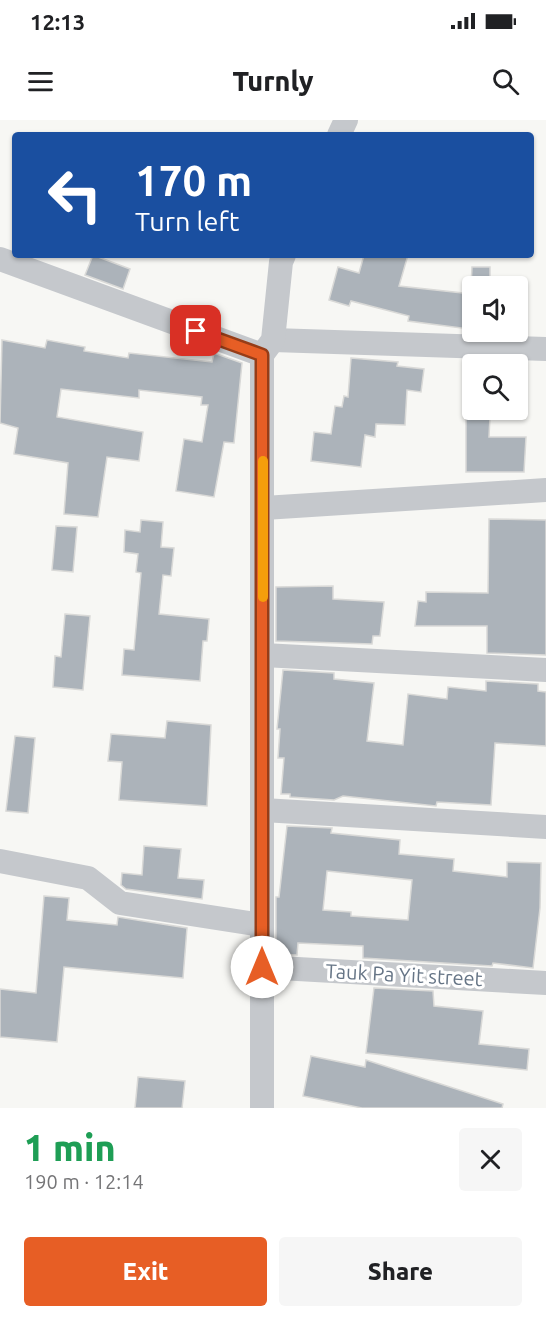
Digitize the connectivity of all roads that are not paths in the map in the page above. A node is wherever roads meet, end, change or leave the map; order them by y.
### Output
1 (283, 258) edge
2 (0, 259) edge
3 (267, 347) junction
4 (546, 349) edge
5 (546, 490) edge
6 (264, 508) junction
7 (263, 655) junction
8 (546, 670) edge
9 (263, 810) junction
10 (546, 827) edge
11 (0, 861) edge
12 (262, 925) junction
13 (262, 967) junction
14 (546, 983) edge
15 (262, 1108) edge

1 - 3 street
2 - 3 street
3 - 4 street
3 - 6 street
5 - 6 street
6 - 7 street
7 - 8 street
7 - 9 street
9 - 10 street
9 - 12 street
11 - 12 street
12 - 13 street
13 - 14 street, Tauk Pa Yit street
13 - 15 street

